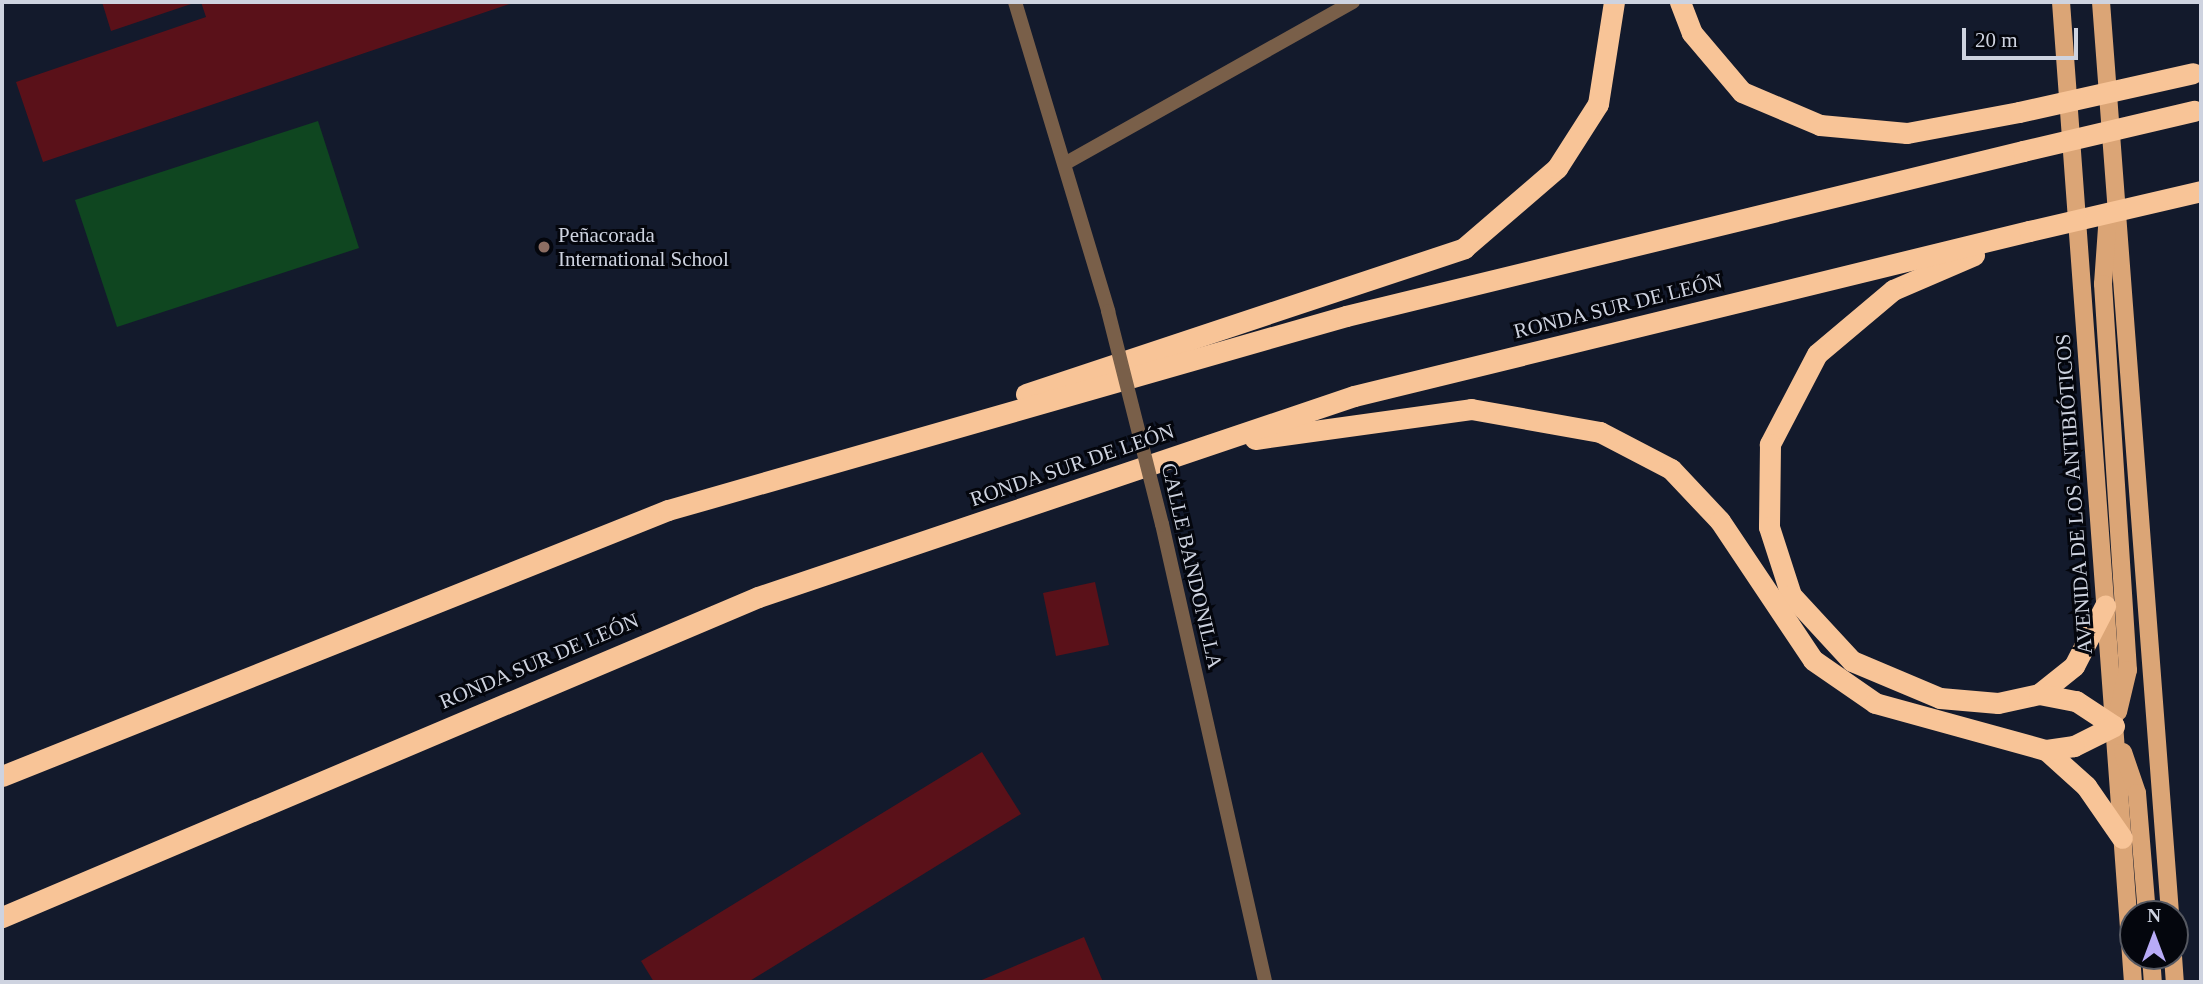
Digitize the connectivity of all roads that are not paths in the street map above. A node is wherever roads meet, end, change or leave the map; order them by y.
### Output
1 (1015, 2) edge
2 (1353, 2) edge
3 (1614, 2) edge
4 (1680, 2) edge
5 (2061, 2) edge
6 (2101, 2) edge
7 (2197, 74) edge
8 (2198, 110) edge
9 (2113, 157) junction
10 (1066, 163) junction
11 (2201, 191) edge
12 (2029, 231) junction
13 (1211, 444) junction
14 (668, 510) junction
15 (2105, 606) junction
16 (2039, 694) junction
17 (2114, 726) junction
18 (2046, 750) junction
19 (2, 776) edge
20 (2122, 838) junction
21 (2146, 900) edge
22 (2169, 900) edge
23 (2, 917) edge
24 (1265, 982) edge
25 (2133, 982) edge

1 - 10 street, CALLE BANDONILLA
2 - 10 street
3 - 14 highway
4 - 7 highway, bridge
5 - 15 main road, AVENIDA DE LOS ANTIBIÓTICOS
6 - 9 main road
8 - 14 highway, bridge
9 - 17 main road
9 - 22 main road
10 - 24 street, CALLE BANDONILLA, bridge
11 - 12 highway, RONDA SUR DE LEÓN, bridge
12 - 13 highway, RONDA SUR DE LEÓN
12 - 16 highway
13 - 18 highway
13 - 23 highway, RONDA SUR DE LEÓN
14 - 19 highway
15 - 16 highway
15 - 17 main road, AVENIDA DE LOS ANTIBIÓTICOS
16 - 17 highway
17 - 18 highway
17 - 20 main road, AVENIDA DE LOS ANTIBIÓTICOS
17 - 21 main road
18 - 20 highway
20 - 25 main road, AVENIDA DE LOS ANTIBIÓTICOS

